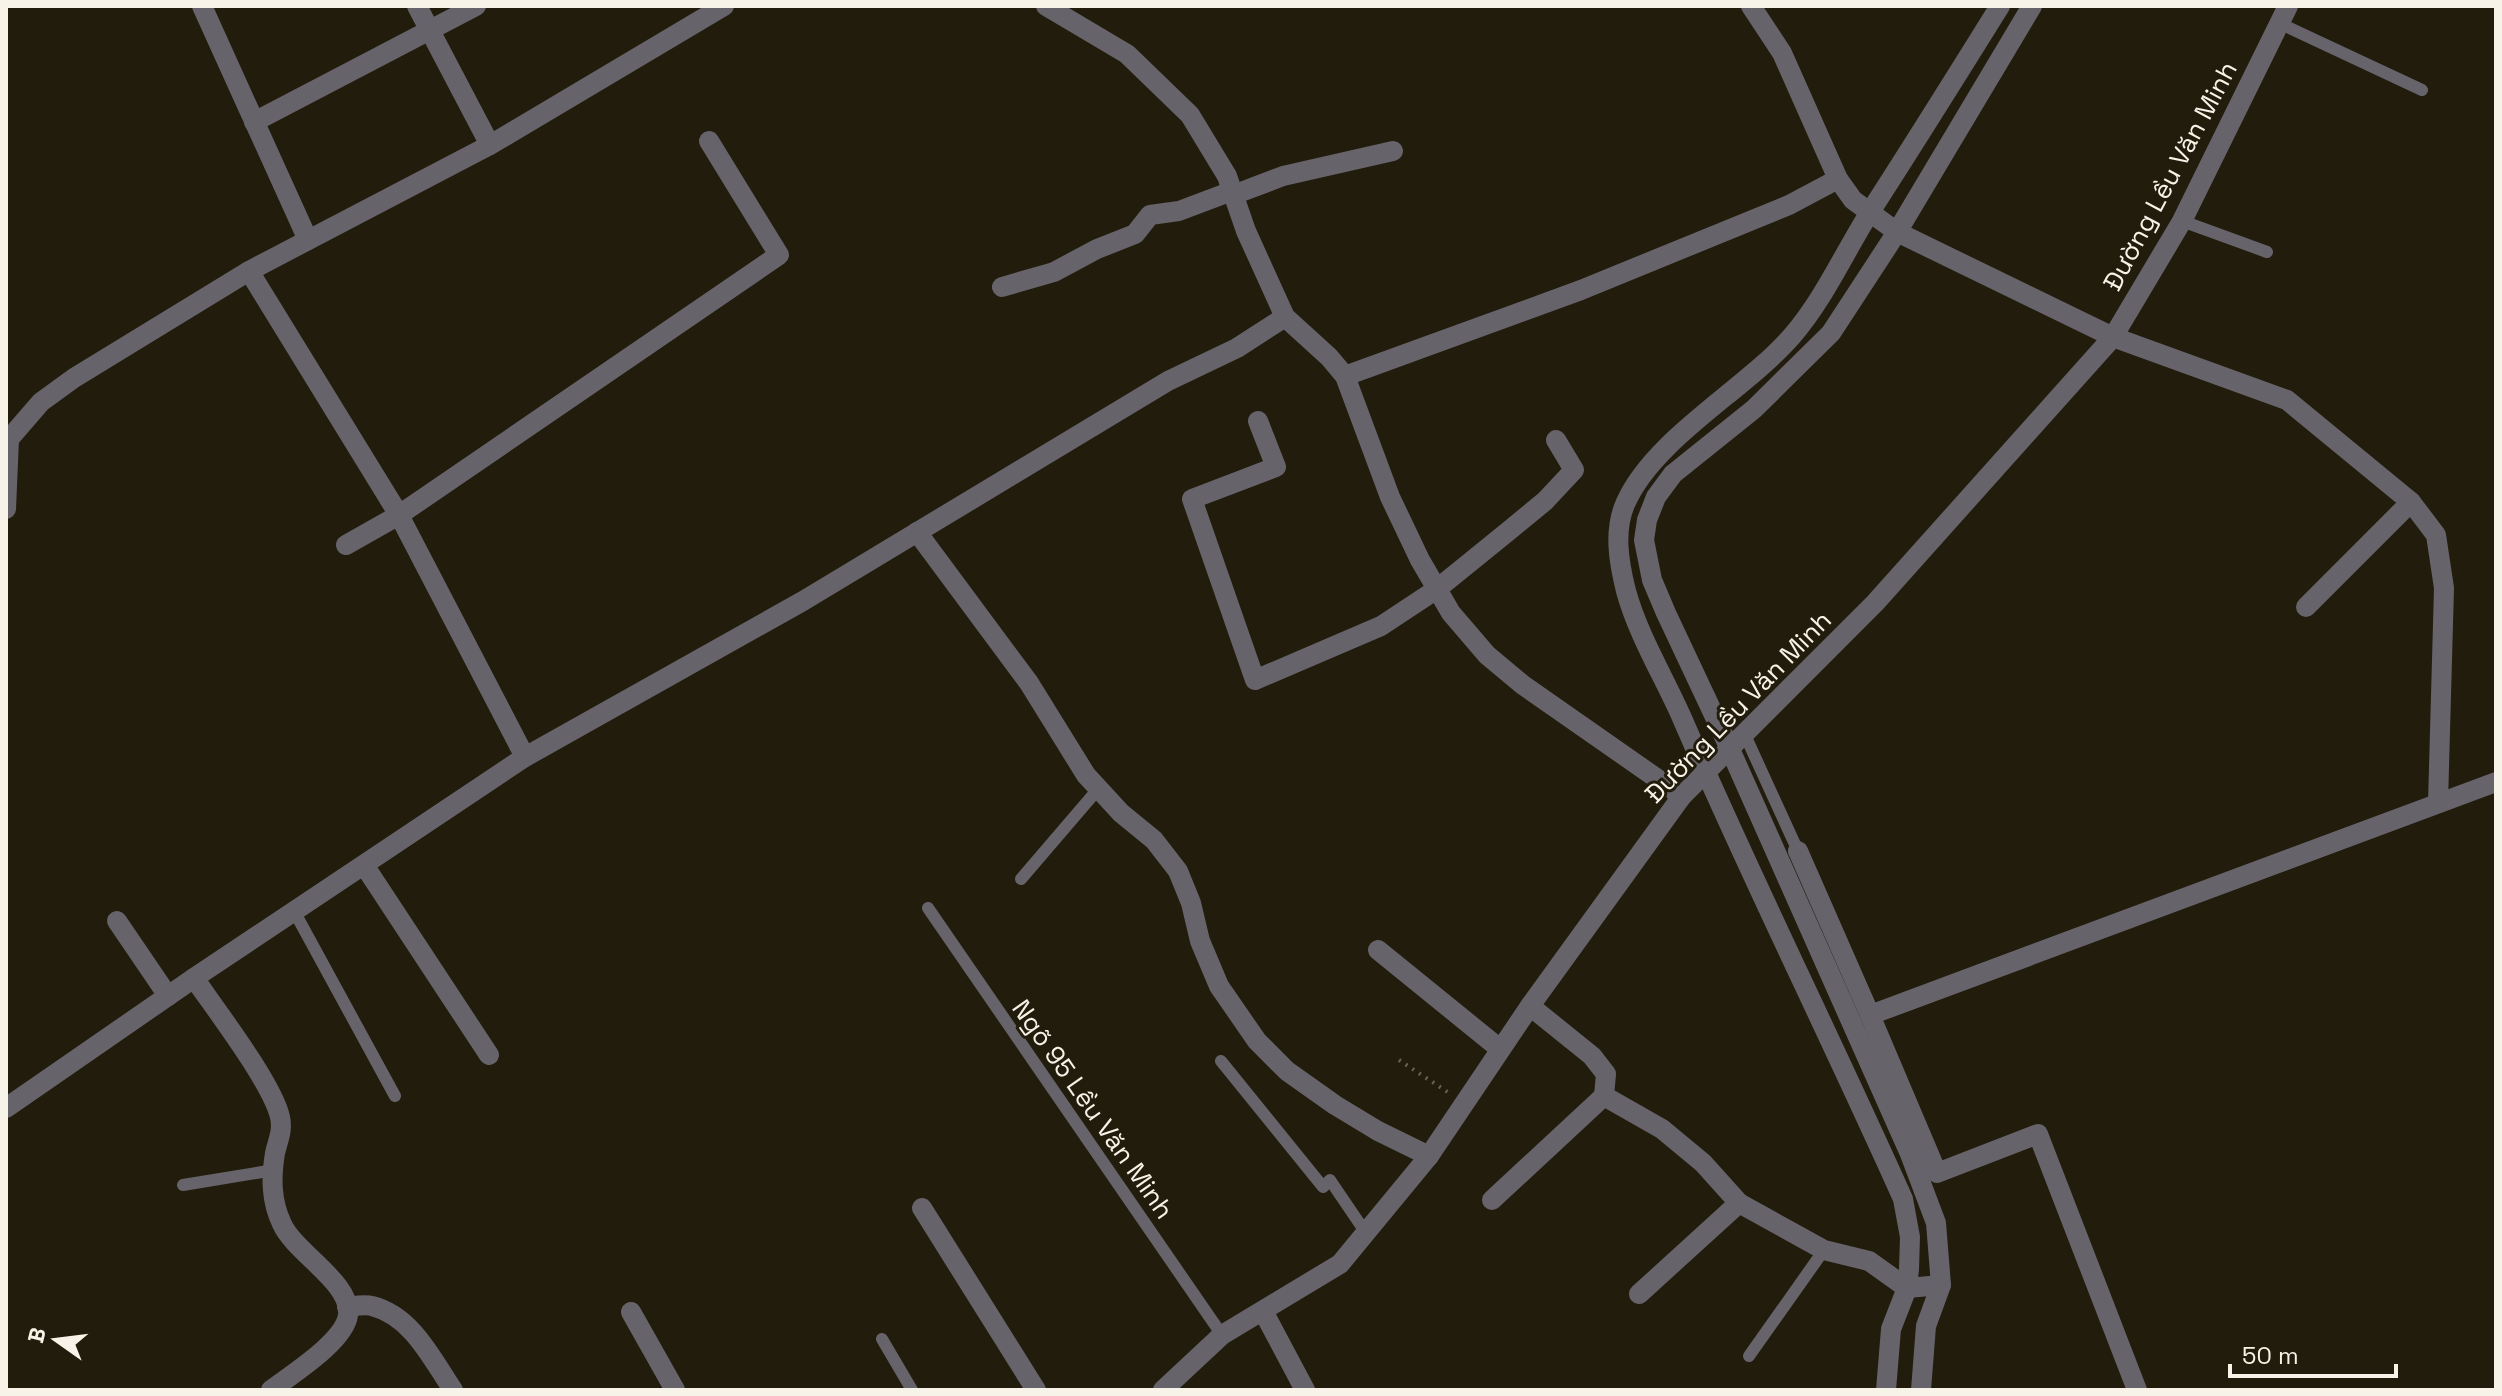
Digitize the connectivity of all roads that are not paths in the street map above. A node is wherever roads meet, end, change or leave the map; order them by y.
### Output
1 (202, 6) edge
2 (417, 6) edge
3 (476, 6) edge
4 (724, 6) edge
5 (1046, 6) edge
6 (1751, 6) edge
7 (2000, 6) edge
8 (2032, 6) edge
9 (2283, 14) edge
10 (431, 30) junction
11 (2422, 90) dead end
12 (254, 122) junction
13 (709, 141) dead end
14 (490, 145) junction
15 (1393, 151) dead end
16 (1838, 179) junction
17 (1232, 193) junction
18 (1869, 214) junction
19 (2182, 221) junction
20 (1897, 232) junction
21 (308, 240) junction
22 (2267, 252) dead end
23 (249, 271) junction
24 (1002, 287) dead end
25 (1285, 317) junction
26 (2113, 337) junction
27 (1345, 376) junction
28 (1710, 410) junction
29 (1258, 421) dead end
30 (1727, 430) junction
31 (7, 438) edge
32 (1556, 440) dead end
33 (2411, 502) junction
34 (6, 509) edge
35 (399, 515) junction
36 (917, 532) junction
37 (346, 545) dead end
38 (1437, 589) junction
39 (2306, 607) dead end
40 (1737, 741) junction
41 (525, 757) junction
42 (1704, 773) junction
43 (2496, 782) edge
44 (1099, 788) junction
45 (1682, 796) junction
46 (2438, 803) junction
47 (1798, 851) joint
48 (364, 865) junction
49 (1021, 879) dead end
50 (928, 908) dead end
51 (294, 911) junction
52 (117, 921) dead end
53 (1378, 950) dead end
54 (194, 978) junction
55 (168, 996) junction
56 (1530, 1006) junction
57 (1870, 1015) junction
58 (1500, 1049) junction
59 (489, 1055) dead end
60 (1221, 1061) dead end
61 (395, 1096) dead end
62 (1604, 1096) junction
63 (6, 1108) edge
64 (1429, 1156) junction
65 (274, 1170) junction
66 (183, 1185) dead end
67 (1492, 1200) dead end
68 (1739, 1203) junction
69 (922, 1208) dead end
70 (1366, 1233) junction
71 (1824, 1250) junction
72 (1941, 1285) junction
73 (1907, 1288) junction
74 (1639, 1294) dead end
75 (347, 1307) junction
76 (1263, 1311) junction
77 (631, 1312) dead end
78 (1222, 1335) junction
79 (882, 1339) dead end
80 (1749, 1356) dead end
81 (271, 1390) edge
82 (453, 1390) edge
83 (675, 1390) edge
84 (912, 1390) edge
85 (1036, 1390) edge
86 (1163, 1390) edge
87 (1305, 1390) edge
88 (1886, 1390) edge
89 (1921, 1390) edge
90 (2137, 1390) edge

1 - 12 street
2 - 10 street
3 - 10 street
4 - 14 street
5 - 17 street
6 - 16 street
7 - 18 street
8 - 20 street
9 - 11 lane
9 - 19 street, Đường Lều Văn Minh
10 - 12 street
10 - 14 street
12 - 21 street
13 - 35 street
14 - 21 street
15 - 17 street
16 - 18 street
16 - 27 street
17 - 24 street
17 - 25 street
18 - 20 street
18 - 28 street
19 - 22 lane
19 - 26 street, Đường Lều Văn Minh
20 - 26 street
20 - 30 street
21 - 23 street
23 - 31 street
23 - 35 street
25 - 27 street
25 - 36 street
26 - 33 street
26 - 40 street, Đường Lều Văn Minh
27 - 38 street
28 - 30 street
28 - 42 street
29 - 38 street
30 - 40 street
31 - 34 street
32 - 38 street
33 - 39 street
33 - 46 street
35 - 37 street
35 - 41 street
36 - 41 street
36 - 44 street
38 - 45 street
40 - 42 street, Đường Lều Văn Minh
40 - 47 lane
40 - 72 street
41 - 48 street
42 - 45 street, Đường Lều Văn Minh
42 - 73 street
43 - 46 street
44 - 49 lane
44 - 64 street
45 - 56 street, Đường Lều Văn Minh
46 - 57 street
47 - 57 street
48 - 51 street
48 - 59 street
50 - 78 lane, Ngõ 95 Lều Văn Minh
51 - 54 street
51 - 61 lane
52 - 55 street
53 - 58 street
54 - 55 street
54 - 65 street
55 - 63 street
56 - 58 street, Đường Lều Văn Minh
56 - 62 street
57 - 90 street
58 - 64 street, Đường Lều Văn Minh
60 - 70 lane
62 - 67 street
62 - 68 street
64 - 70 street, Đường Lều Văn Minh
65 - 66 lane
65 - 75 street
68 - 71 street
68 - 74 street
69 - 85 street
70 - 76 street, Đường Lều Văn Minh
71 - 73 street
71 - 80 lane
72 - 73 street
72 - 89 street
73 - 88 street
75 - 81 street
75 - 82 street
76 - 78 street, Đường Lều Văn Minh
76 - 87 street
77 - 83 street
78 - 86 street, Đường Lều Văn Minh
79 - 84 lane

